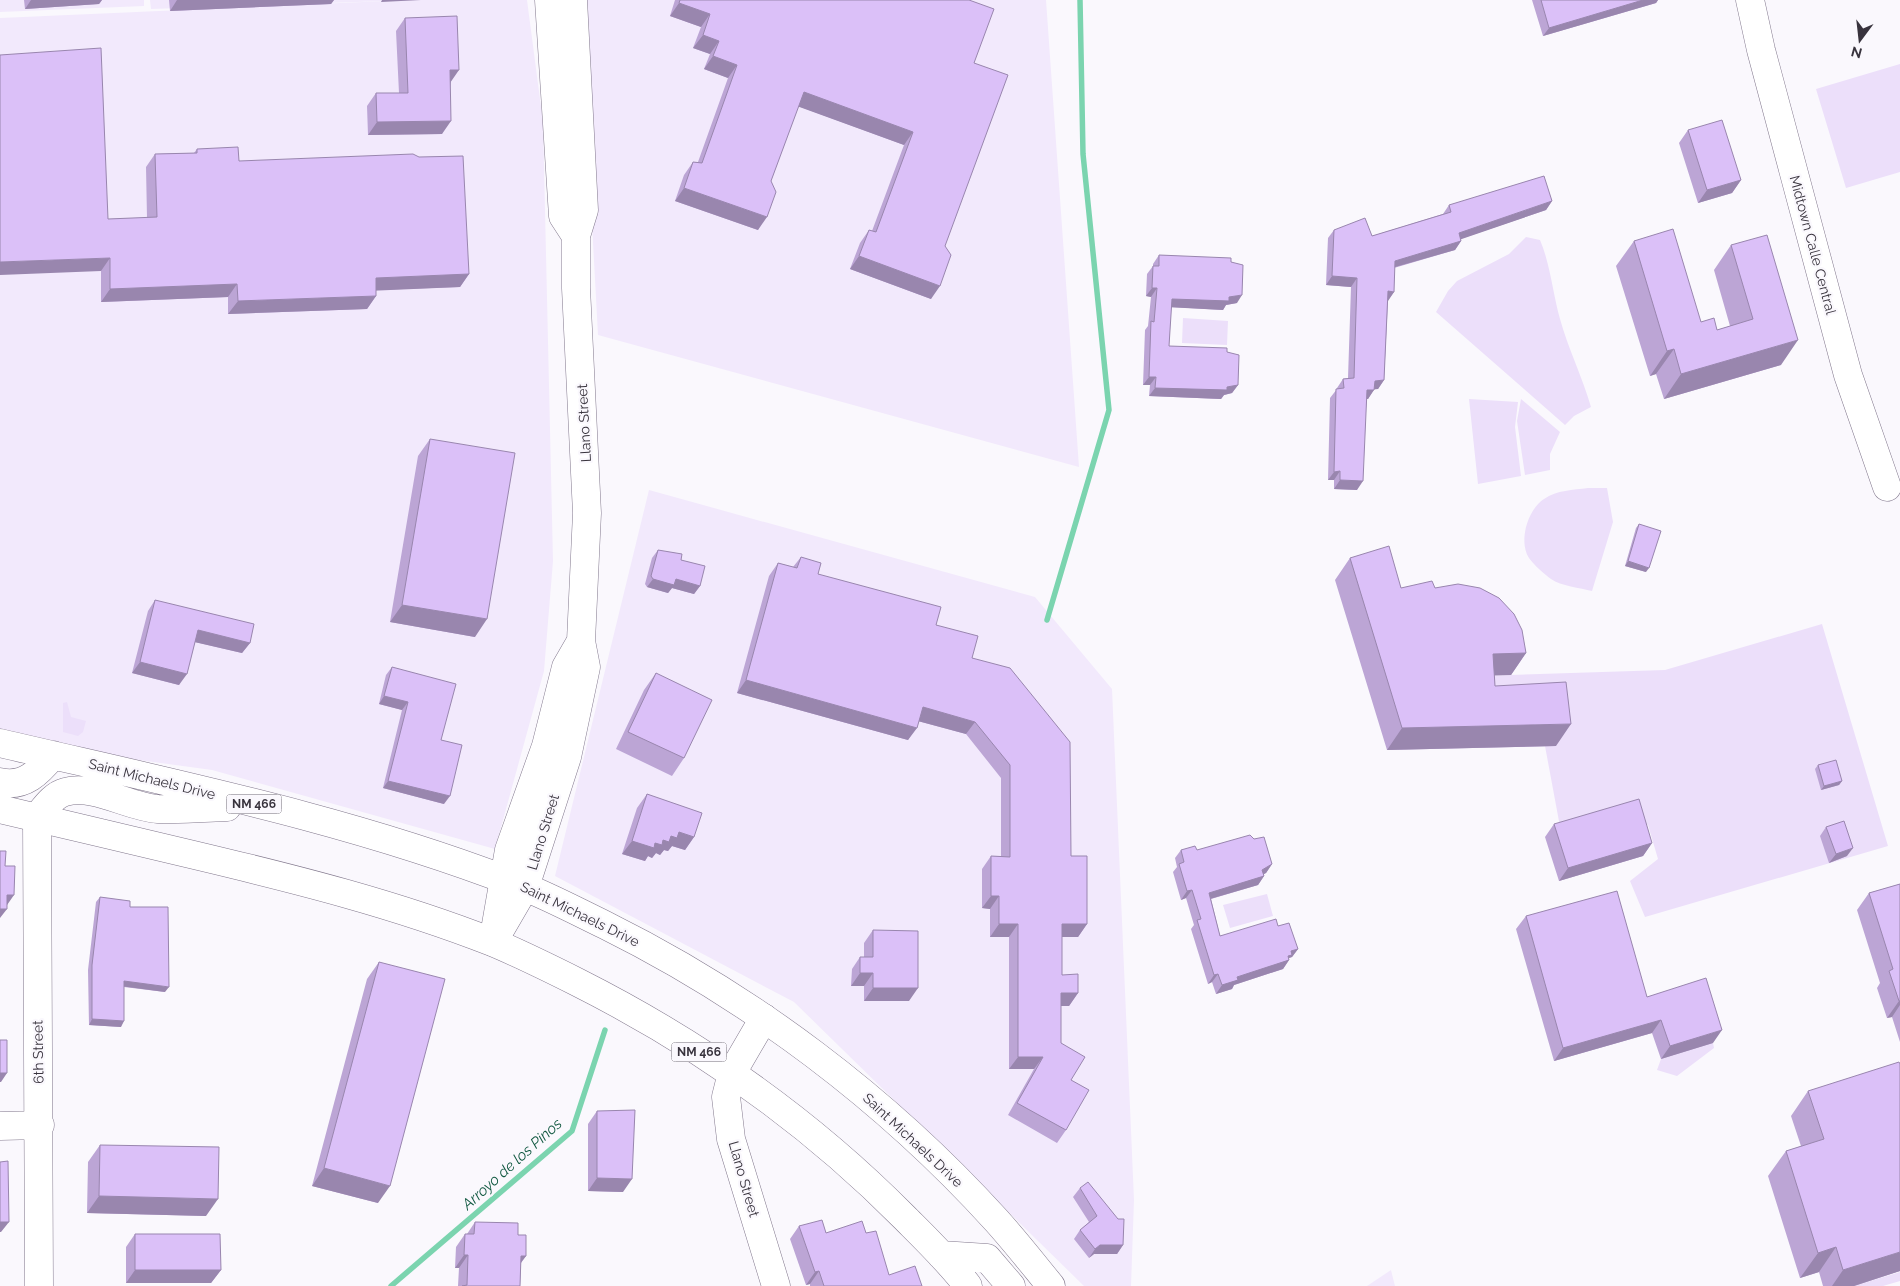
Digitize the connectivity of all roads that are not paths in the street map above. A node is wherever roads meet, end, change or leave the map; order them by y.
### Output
1 (549, 0) edge
2 (573, 0) edge
3 (1750, 0) edge
4 (573, 50) junction
5 (1887, 487) dead end
6 (0, 743) edge
7 (53, 756) junction
8 (0, 782) edge
9 (263, 806) junction
10 (0, 809) edge
11 (37, 817) junction
12 (514, 883) junction
13 (492, 942) junction
14 (764, 1018) junction
15 (732, 1073) junction
16 (40, 1125) junction
17 (0, 1126) edge
18 (961, 1275) edge
19 (39, 1286) edge
20 (776, 1286) edge
21 (1011, 1286) edge
22 (1051, 1286) edge

1 - 4 main road, Llano Street
2 - 4 main road, Llano Street
3 - 5 main road, Midtown Calle Central
4 - 12 main road, Llano Street
6 - 7 main road, Saint Michaels Drive / NM 466
7 - 8 main road
7 - 9 main road, Saint Michaels Drive / NM 466
9 - 11 main road
9 - 12 main road, Saint Michaels Drive / NM 466
10 - 11 main road, NM 466
11 - 13 main road, NM 466
11 - 16 main road, 6th Street
12 - 13 main road, Llano Street
12 - 14 main road, Saint Michaels Drive / NM 466
13 - 15 main road, NM 466
14 - 15 main road, Llano Street
14 - 22 main road, Saint Michaels Drive / NM 466
15 - 18 main road, NM 466
15 - 20 main road, Llano Street
16 - 17 main road
16 - 19 main road, 6th Street
18 - 21 main road

